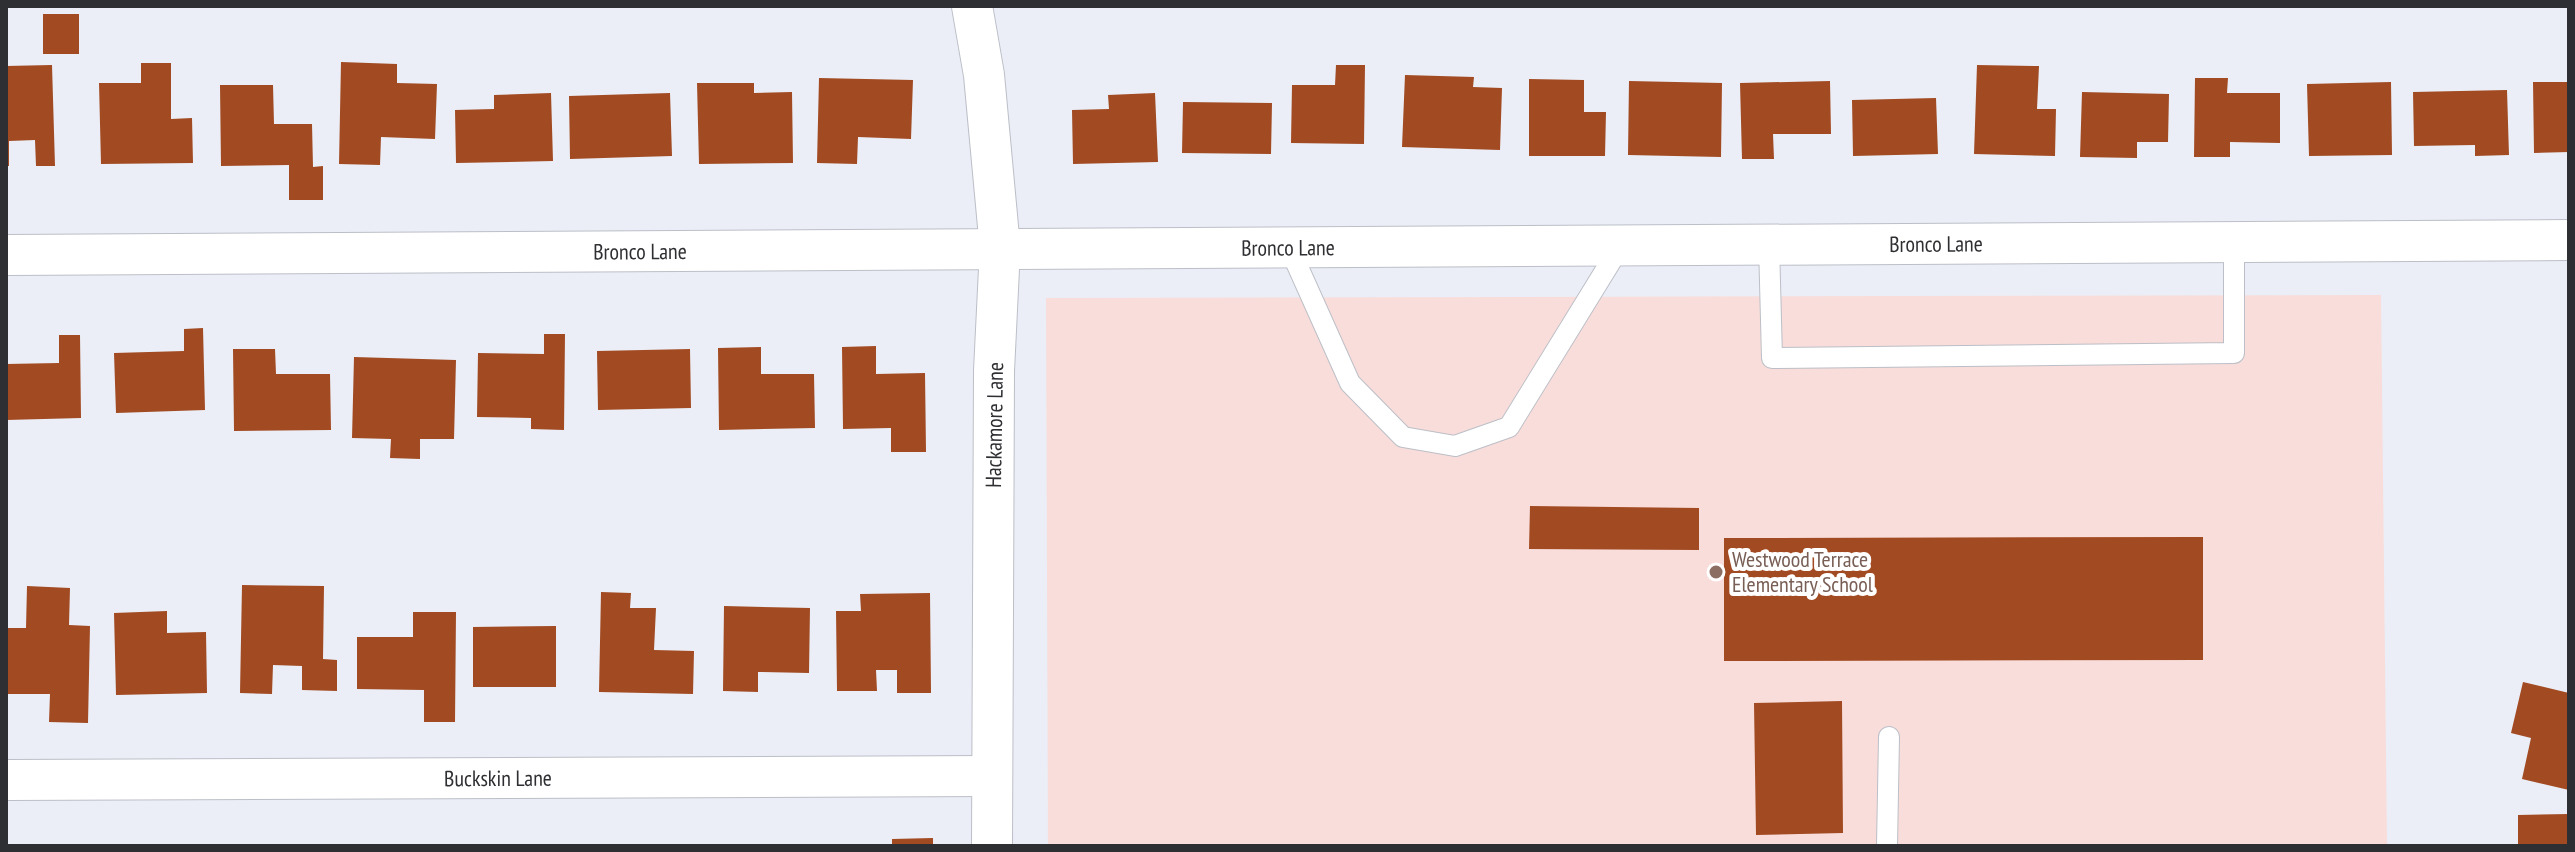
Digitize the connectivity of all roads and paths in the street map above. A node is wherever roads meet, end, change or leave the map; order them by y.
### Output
1 (972, 6) edge
2 (2569, 240) edge
3 (2234, 242) junction
4 (1769, 244) junction
5 (1621, 245) junction
6 (1289, 247) junction
7 (1000, 248) junction
8 (6, 255) edge
9 (1889, 737) dead end
10 (991, 776) junction
11 (6, 780) edge
12 (992, 846) edge
13 (1887, 846) edge

1 - 7 street, Hackamore Lane
2 - 3 street, Bronco Lane
3 - 4 street, Bronco Lane
3 - 4 lane
4 - 5 street, Bronco Lane
5 - 6 street, Bronco Lane
5 - 6 lane
6 - 7 street, Bronco Lane
7 - 8 street, Bronco Lane
7 - 10 street, Hackamore Lane
9 - 13 lane
10 - 11 street, Buckskin Lane
10 - 12 street, Hackamore Lane

